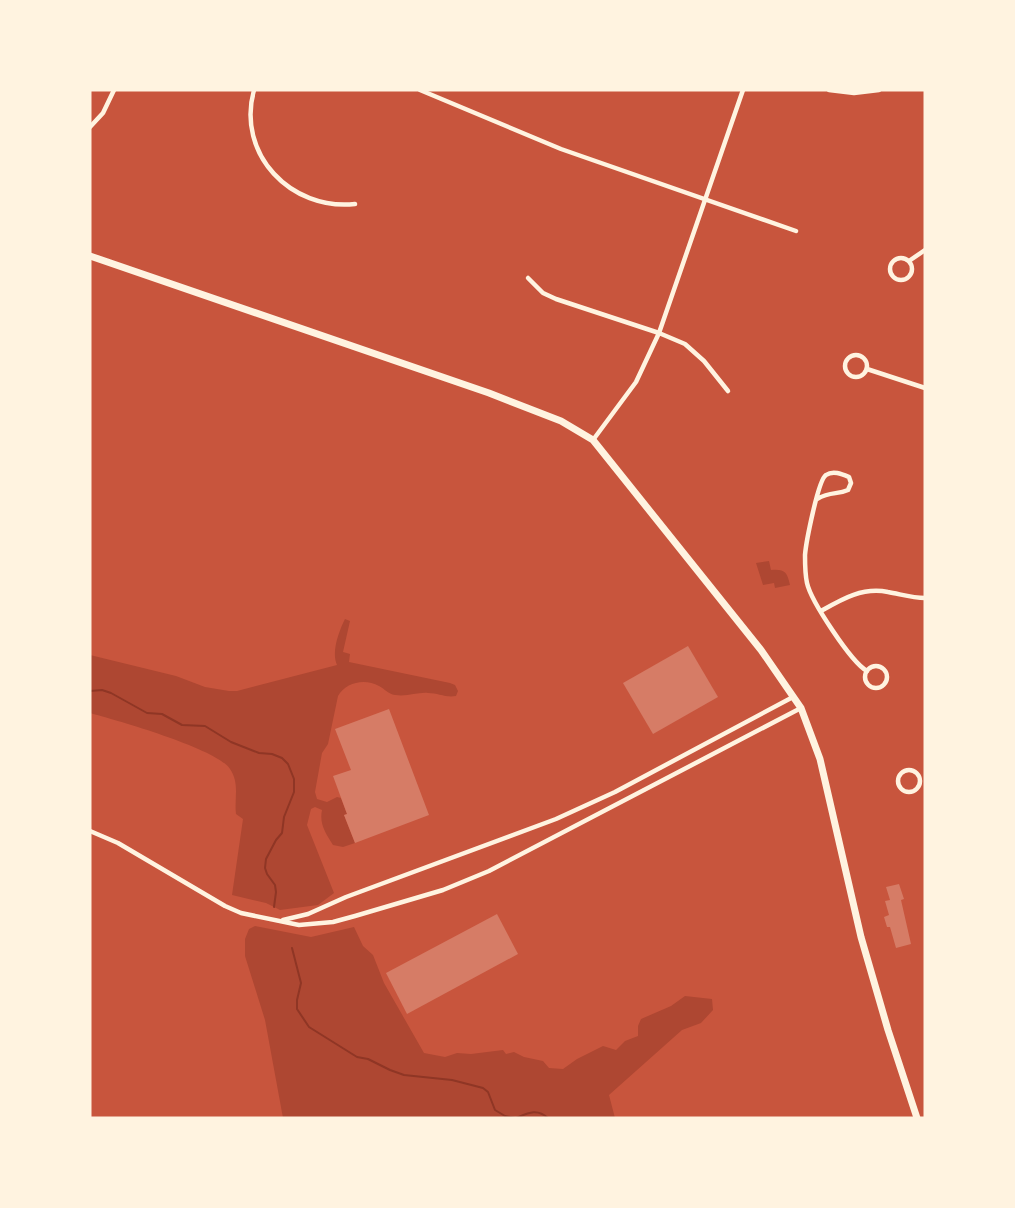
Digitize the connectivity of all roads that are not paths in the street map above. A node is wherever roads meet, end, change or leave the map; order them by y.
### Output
1 (114, 90) edge
2 (254, 90) edge
3 (420, 90) edge
4 (743, 90) edge
5 (829, 90) edge
6 (879, 90) edge
7 (90, 127) edge
8 (706, 199) junction
9 (355, 204) dead end
10 (796, 231) dead end
11 (925, 250) edge
12 (90, 256) edge
13 (909, 261) junction
14 (528, 278) dead end
15 (659, 333) junction
16 (867, 369) junction
17 (925, 388) edge
18 (728, 391) dead end
19 (593, 440) junction
20 (817, 499) junction
21 (925, 598) edge
22 (821, 611) junction
23 (867, 671) junction
24 (794, 697) junction
25 (801, 708) junction
26 (922, 780) edge
27 (90, 831) edge
28 (279, 920) junction
29 (917, 1118) edge

1 - 7 street
2 - 9 street
3 - 8 street
4 - 8 street
5 - 6 street
8 - 10 street
8 - 15 street
11 - 13 street
12 - 19 main road
13 - 13 street
14 - 15 street
15 - 18 street
15 - 19 street
16 - 16 street
16 - 17 street
19 - 24 main road
20 - 20 street
20 - 22 street
21 - 22 street
22 - 23 street
23 - 23 street
24 - 25 main road
24 - 28 street
25 - 28 street
25 - 29 main road
26 - 26 street
27 - 28 street

